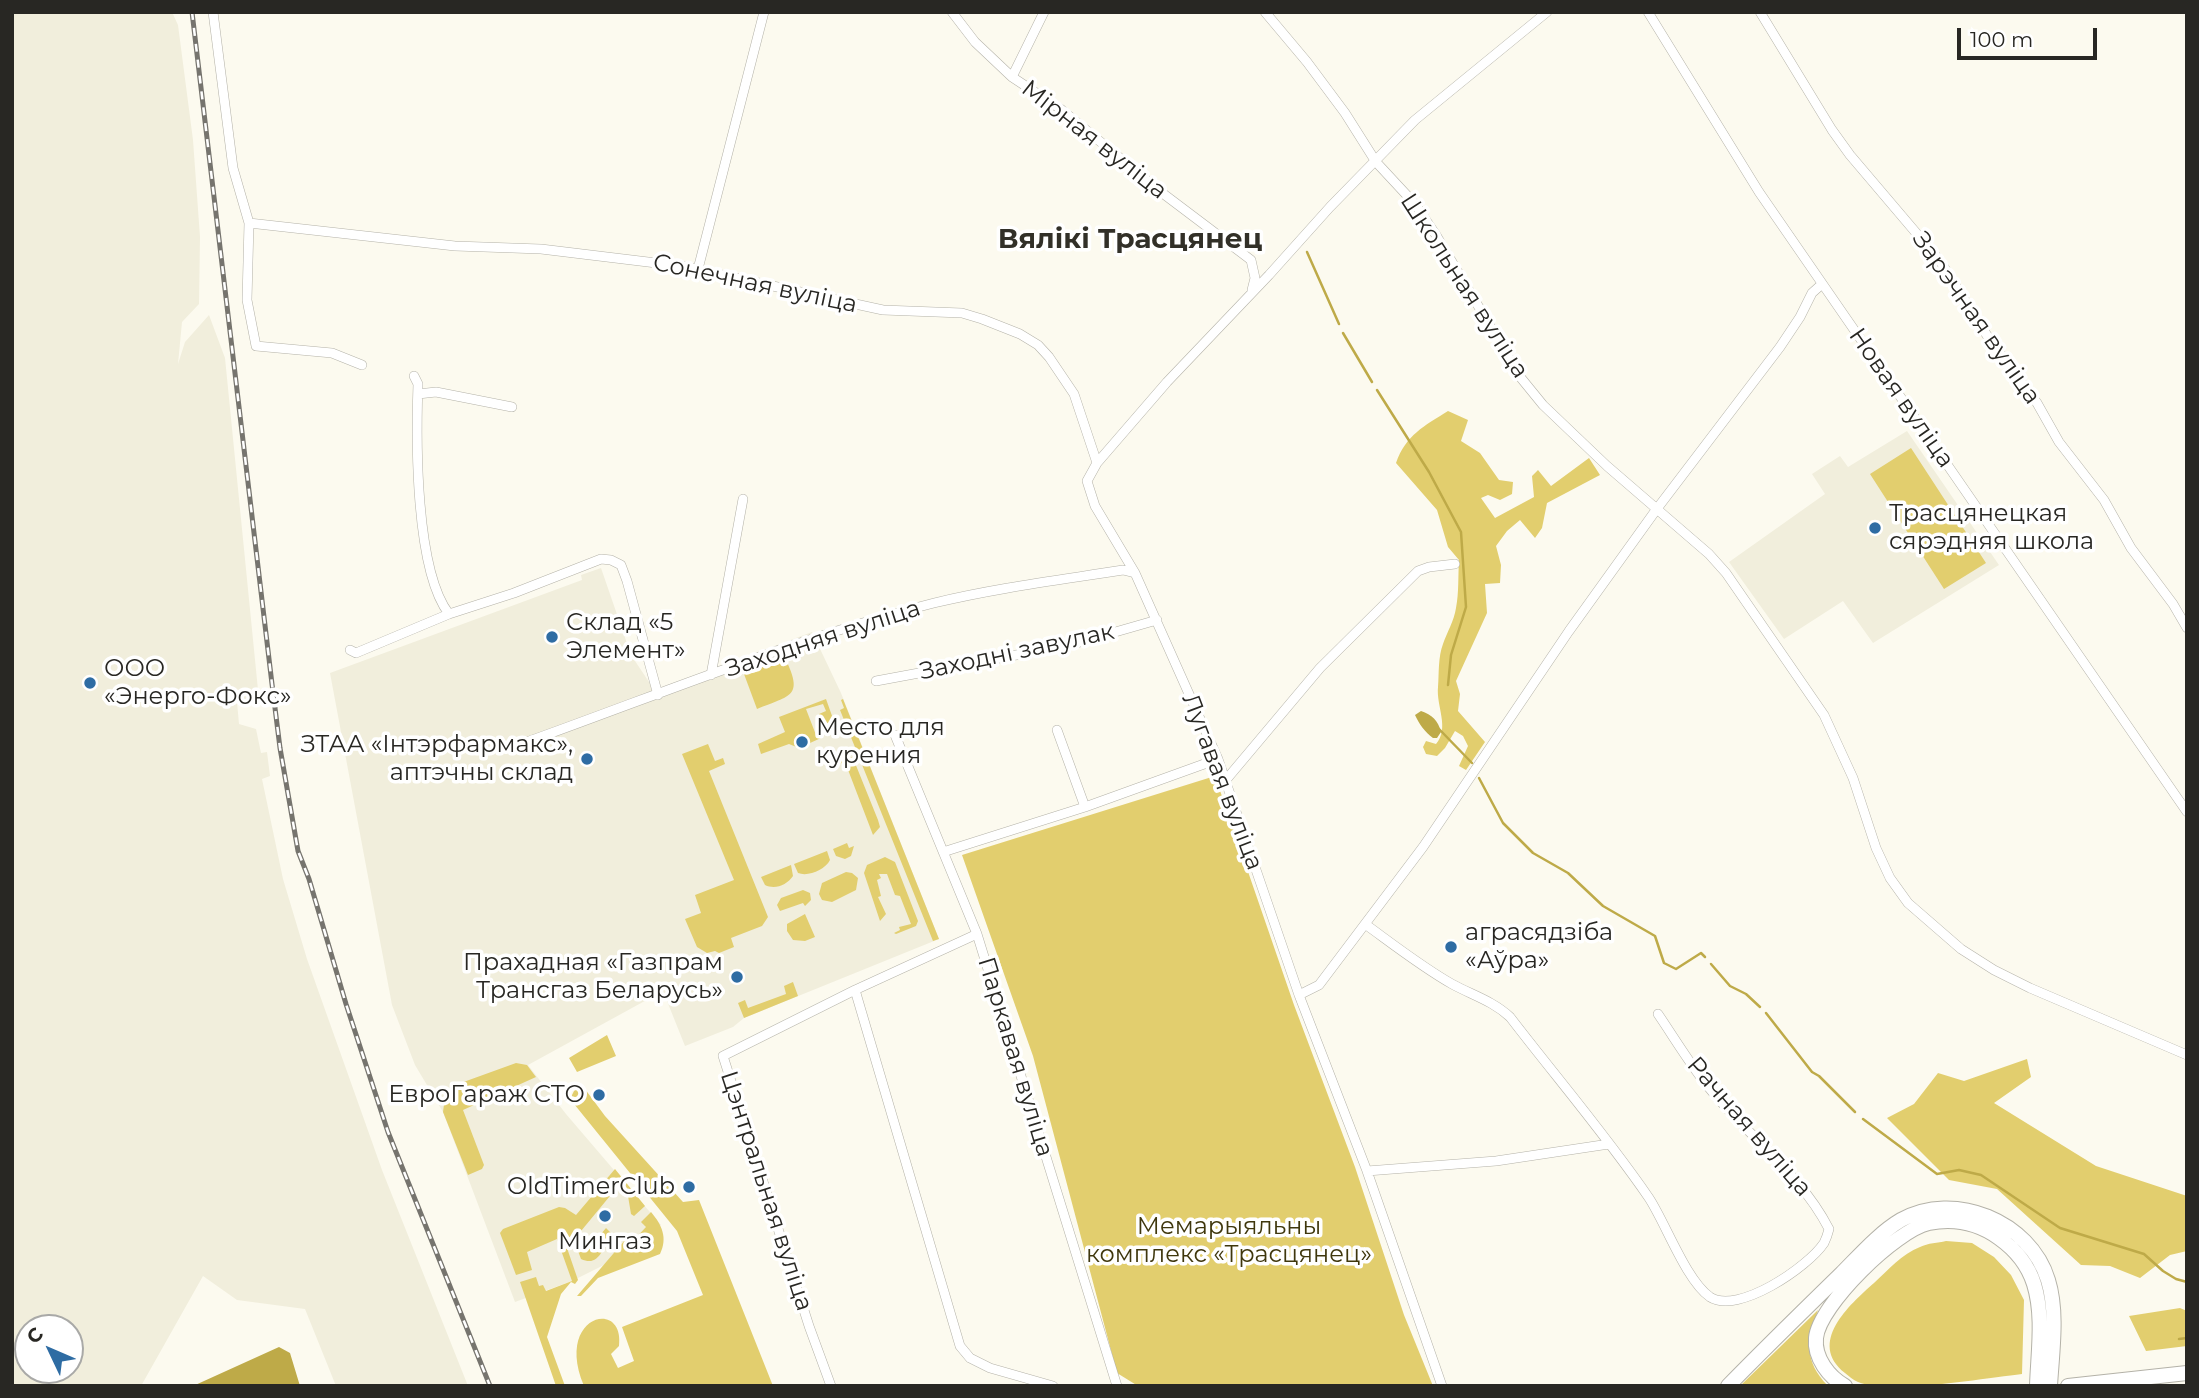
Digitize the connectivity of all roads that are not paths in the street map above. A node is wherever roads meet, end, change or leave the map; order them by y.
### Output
1 (213, 12) edge
2 (764, 12) edge
3 (952, 12) edge
4 (1044, 12) edge
5 (1265, 12) edge
6 (1547, 12) edge
7 (1648, 12) edge
8 (1760, 12) edge
9 (1012, 77) junction
10 (1376, 162) junction
11 (249, 223) junction
12 (1251, 260) junction
13 (698, 269) junction
14 (1269, 275) junction
15 (1822, 284) junction
16 (1250, 295) junction
17 (362, 365) dead end
18 (414, 376) dead end
19 (418, 394) junction
20 (512, 407) dead end
21 (1097, 463) junction
22 (743, 499) dead end
23 (1656, 510) junction
24 (1455, 564) dead end
25 (1135, 573) junction
26 (449, 614) junction
27 (1157, 620) junction
28 (2187, 628) edge
29 (350, 650) dead end
30 (711, 675) junction
31 (876, 681) dead end
32 (658, 695) junction
33 (1057, 730) dead end
34 (895, 735) dead end
35 (521, 744) dead end
36 (1218, 759) junction
37 (1225, 781) junction
38 (1085, 807) junction
39 (2187, 812) edge
40 (943, 852) junction
41 (1366, 924) junction
42 (977, 934) junction
43 (855, 990) junction
44 (1298, 995) junction
45 (1658, 1014) dead end
46 (2187, 1055) edge
47 (1609, 1144) junction
48 (1367, 1171) junction
49 (2045, 1337) junction
50 (2187, 1373) edge
51 (831, 1386) edge
52 (1053, 1386) edge
53 (1116, 1386) edge
54 (1442, 1386) edge
55 (1728, 1386) edge
56 (1845, 1386) edge
57 (2037, 1386) edge
58 (2050, 1386) edge
59 (2068, 1386) edge

1 - 11 street
2 - 13 street
3 - 9 street, Мірная вуліца
4 - 9 street
5 - 10 street, Школьная вуліца
6 - 10 street
7 - 15 street, Новая вуліца
8 - 28 street, Зарэчная вуліца
9 - 12 street, Мірная вуліца
10 - 14 street
10 - 23 street, Школьная вуліца
11 - 13 street, Сонечная вуліца
11 - 17 street
12 - 14 street, Мірная вуліца
12 - 16 street
13 - 21 street, Сонечная вуліца
14 - 16 street
15 - 23 street
15 - 39 street, Новая вуліца
16 - 21 street
18 - 19 street
19 - 20 street
19 - 26 street
21 - 25 street
22 - 30 street
23 - 41 street
23 - 46 street, Школьная вуліца
24 - 37 street
25 - 27 street, Лугавая вуліца
25 - 30 street, Заходняя вуліца
26 - 29 street
26 - 32 street
27 - 31 street, Заходні завулак
27 - 36 street, Лугавая вуліца
30 - 32 street, Заходняя вуліца
32 - 35 street, Заходняя вуліца
33 - 38 street
34 - 40 street, Паркавая вуліца
36 - 37 street, Лугавая вуліца
36 - 38 street
37 - 44 street, Лугавая вуліца
38 - 40 street
40 - 42 street, Паркавая вуліца
41 - 44 street
41 - 47 street
42 - 43 street, Цэнтральная вуліца
42 - 53 street, Паркавая вуліца
43 - 51 street, Цэнтральная вуліца
43 - 52 street
44 - 48 street, Лугавая вуліца
45 - 47 street, Рачная вуліца
47 - 48 street
48 - 54 street, Лугавая вуліца
49 - 55 highway
49 - 56 highway
49 - 57 highway
49 - 58 highway
50 - 59 highway

